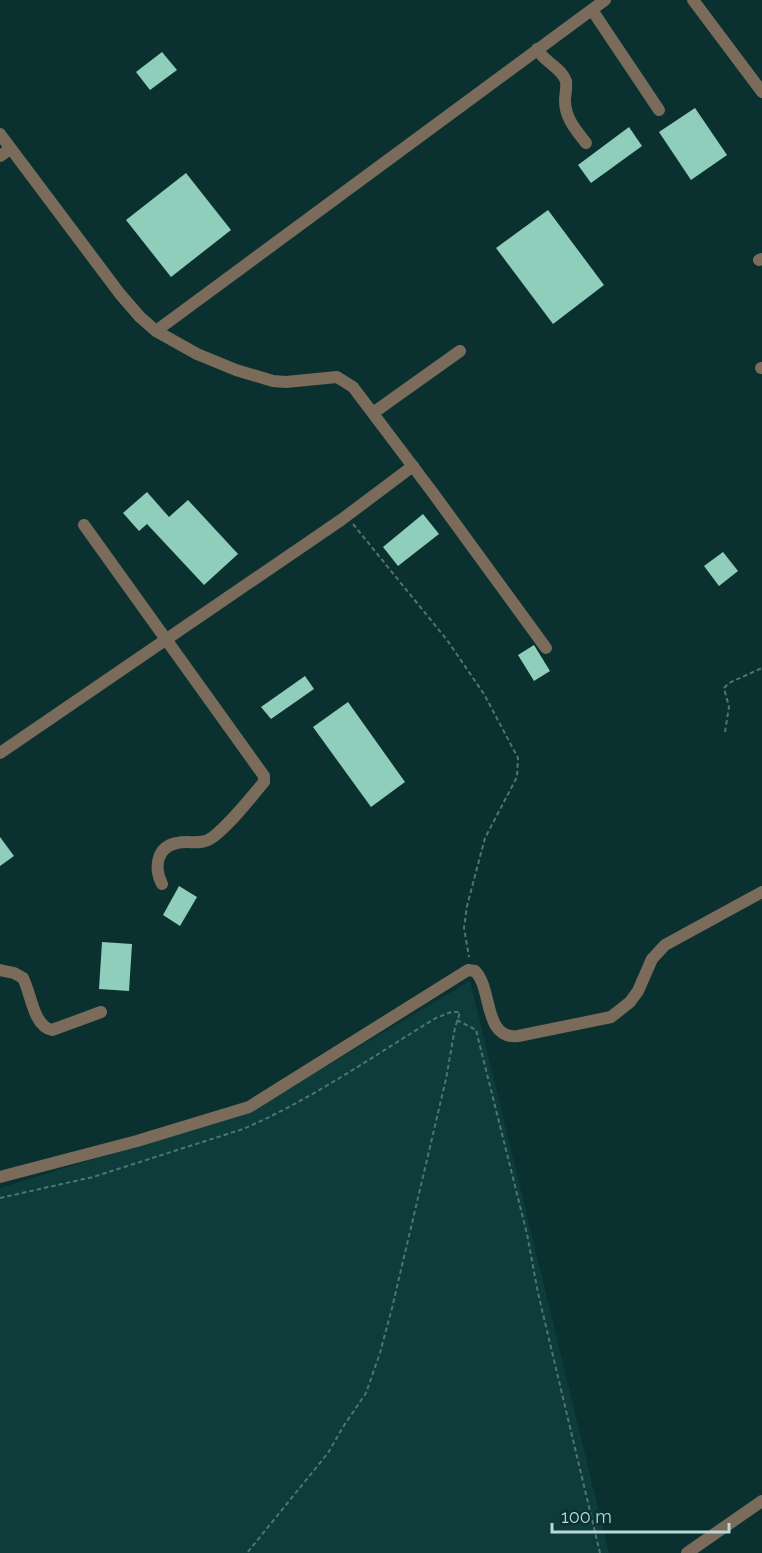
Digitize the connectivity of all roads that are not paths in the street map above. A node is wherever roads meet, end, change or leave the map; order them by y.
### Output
1 (605, 0) edge
2 (693, 0) edge
3 (592, 10) junction
4 (537, 50) junction
5 (762, 92) edge
6 (659, 110) dead end
7 (0, 134) edge
8 (586, 143) dead end
9 (5, 152) edge
10 (156, 331) junction
11 (460, 351) dead end
12 (373, 413) junction
13 (413, 466) junction
14 (84, 525) dead end
15 (165, 639) junction
16 (546, 648) dead end
17 (0, 753) edge
18 (162, 884) dead end
19 (762, 892) edge
20 (0, 970) edge
21 (101, 1012) dead end
22 (0, 1177) edge
23 (762, 1501) edge
24 (687, 1553) edge

1 - 3 street
2 - 5 street
3 - 4 street
3 - 6 street
4 - 8 street
4 - 10 street
7 - 9 street
9 - 10 street
10 - 12 street
11 - 12 street
12 - 13 street
13 - 15 street
13 - 16 street
14 - 15 street
15 - 17 street
15 - 18 street
19 - 22 street
20 - 21 street
23 - 24 street

